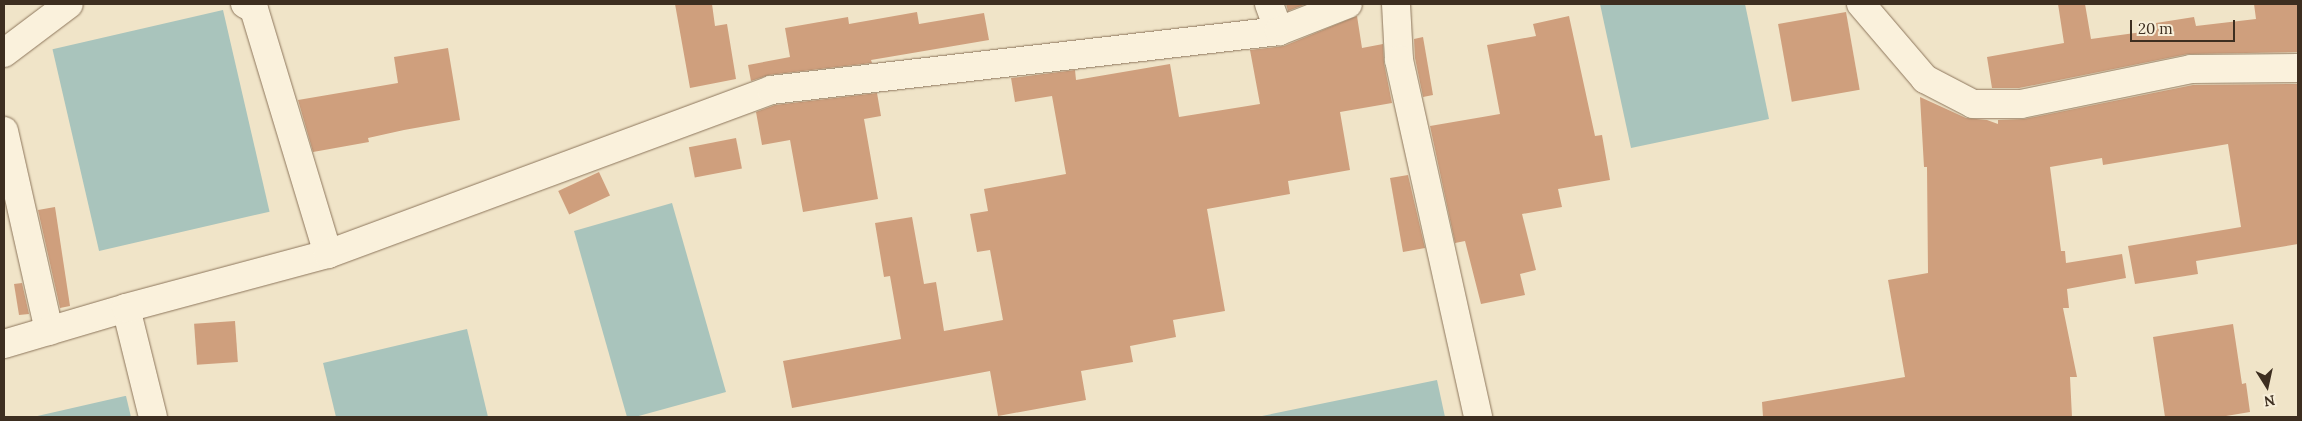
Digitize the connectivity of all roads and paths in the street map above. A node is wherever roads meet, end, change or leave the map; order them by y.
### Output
1 (69, 4) edge
2 (246, 4) edge
3 (1269, 4) edge
4 (1348, 4) edge
5 (1396, 4) edge
6 (1861, 4) edge
7 (1279, 31) junction
8 (4, 53) edge
9 (2298, 68) edge
10 (4, 131) edge
11 (328, 254) junction
12 (126, 308) junction
13 (48, 331) junction
14 (4, 344) edge
15 (153, 417) edge
16 (1478, 417) edge

1 - 8 street
2 - 11 street
3 - 7 street
4 - 7 street
5 - 16 street
6 - 9 street
7 - 11 street
10 - 13 street
11 - 12 street
12 - 13 street
12 - 15 street
13 - 14 street

